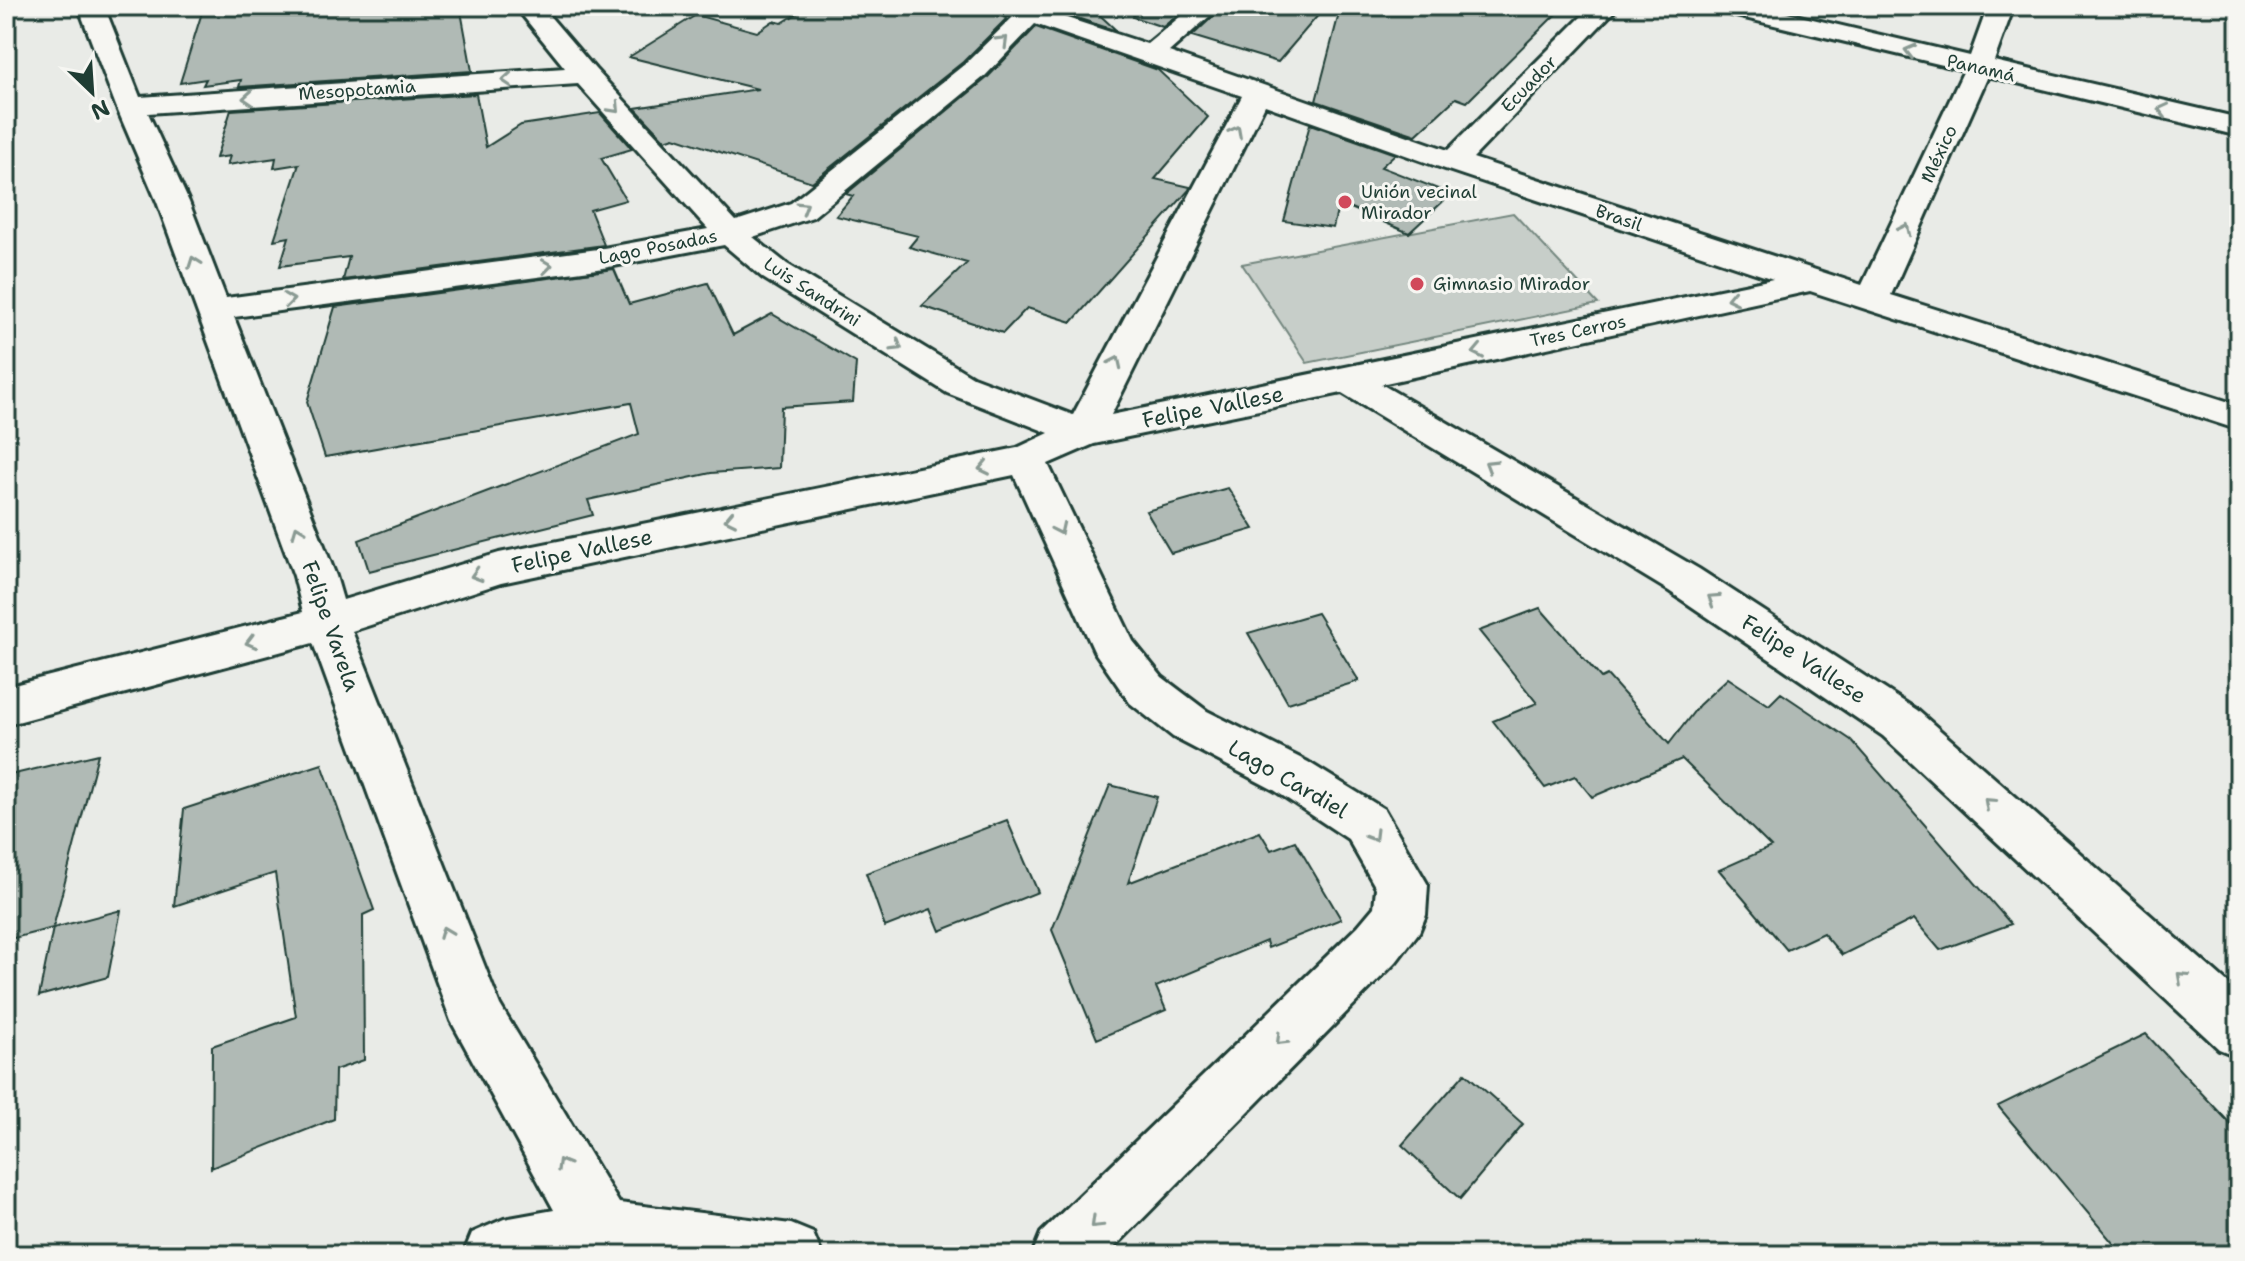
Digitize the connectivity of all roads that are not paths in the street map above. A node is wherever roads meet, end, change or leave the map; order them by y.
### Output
1 (91, 6) edge
2 (528, 6) edge
3 (1208, 6) edge
4 (1606, 6) edge
5 (1724, 6) edge
6 (2001, 6) edge
7 (1017, 10) edge
8 (1151, 54) junction
9 (1979, 67) junction
10 (585, 75) junction
11 (1257, 95) junction
12 (130, 106) junction
13 (2239, 127) edge
14 (1453, 162) junction
15 (730, 234) junction
16 (1809, 281) junction
17 (1872, 300) junction
18 (212, 310) junction
19 (1347, 380) junction
20 (2239, 418) edge
21 (1084, 433) junction
22 (1026, 459) junction
23 (327, 622) junction
24 (6, 706) edge
25 (2239, 1030) edge
26 (601, 1232) junction
27 (494, 1255) edge
28 (791, 1255) edge
29 (1063, 1255) edge

1 - 12 street, Felipe Varela
2 - 10 street, Luis Sandrini
3 - 8 street
4 - 14 street, Ecuador
9 -> 5 street, Panamá
6 - 9 street, México
7 - 8 street, Brasil
15 -> 7 street, Lago Posadas
8 - 11 street, Brasil
13 -> 9 street, Panamá
17 -> 9 street, México
10 -> 12 street, Mesopotamia
10 -> 15 street, Luis Sandrini
11 - 14 street, Brasil
21 -> 11 street
18 -> 12 street, Felipe Varela
14 - 16 street, Brasil
18 -> 15 street, Lago Posadas
15 -> 21 street, Luis Sandrini
16 - 17 street, Brasil
16 -> 19 street, Tres Cerros
17 - 20 street, Brasil
23 -> 18 street, Felipe Varela
19 - 21 street, Felipe Vallese
25 -> 19 street, Felipe Vallese
21 - 22 street, Felipe Vallese
22 -> 23 street, Felipe Vallese
22 -> 29 street, Lago Cardiel
23 -> 24 street, Felipe Vallese
26 -> 23 street, Felipe Varela
26 - 27 street
26 - 28 street

